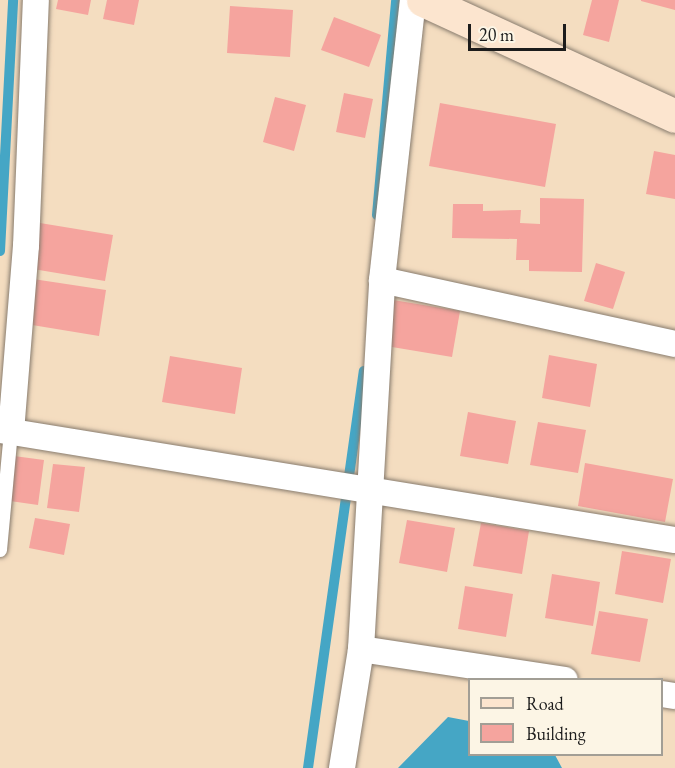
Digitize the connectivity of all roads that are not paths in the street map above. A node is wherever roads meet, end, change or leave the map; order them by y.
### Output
1 (36, 0) edge
2 (413, 0) edge
3 (423, 0) edge
4 (675, 116) edge
5 (382, 280) junction
6 (675, 344) edge
7 (6, 431) edge
8 (371, 493) junction
9 (675, 540) edge
10 (0, 550) edge
11 (361, 649) junction
12 (552, 678) edge
13 (342, 768) edge

1 - 7 street
2 - 5 street
3 - 4 street
5 - 6 street
5 - 8 street
7 - 8 street
7 - 10 lane
8 - 9 street
8 - 11 street
11 - 12 street
11 - 13 street

